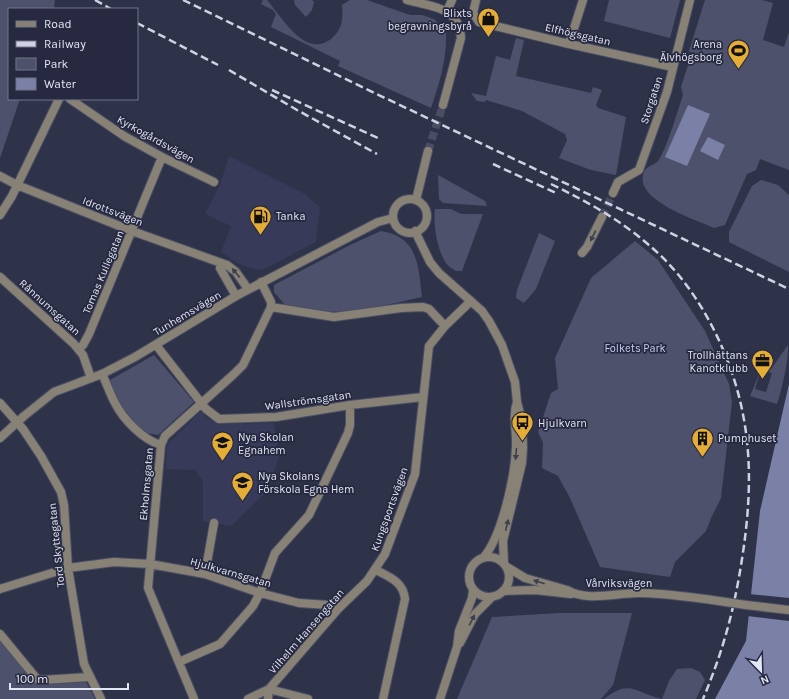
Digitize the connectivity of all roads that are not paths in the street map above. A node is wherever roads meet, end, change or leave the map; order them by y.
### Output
1 (407, 0) edge
2 (452, 0) edge
3 (476, 0) edge
4 (583, 0) edge
5 (690, 0) edge
6 (447, 11) junction
7 (569, 44) junction
8 (673, 67) junction
9 (59, 100) edge
10 (71, 100) edge
11 (443, 105) tunnel mouth
12 (428, 151) tunnel mouth
13 (162, 157) junction
14 (0, 176) edge
15 (214, 182) dead end
16 (17, 185) junction
17 (613, 193) tunnel mouth
18 (416, 200) junction
19 (0, 215) edge
20 (602, 217) tunnel mouth
21 (393, 218) junction
22 (132, 231) junction
23 (415, 231) junction
24 (582, 253) dead end
25 (220, 263) junction
26 (0, 277) edge
27 (261, 282) junction
28 (248, 289) junction
29 (236, 296) junction
30 (471, 301) junction
31 (271, 307) junction
32 (445, 326) junction
33 (156, 345) junction
34 (79, 349) junction
35 (102, 374) junction
36 (92, 378) junction
37 (423, 397) junction
38 (517, 402) junction
39 (0, 403) edge
40 (202, 403) junction
41 (350, 405) junction
42 (18, 422) junction
43 (0, 438) edge
44 (160, 445) junction
45 (214, 523) dead end
46 (483, 558) junction
47 (150, 564) junction
48 (505, 565) junction
49 (68, 568) junction
50 (376, 570) junction
51 (205, 574) junction
52 (0, 589) edge
53 (473, 590) junction
54 (503, 591) junction
55 (260, 593) junction
56 (574, 594) junction
57 (492, 597) junction
58 (339, 608) junction
59 (789, 610) edge
60 (0, 634) edge
61 (458, 647) junction
62 (179, 662) junction
63 (89, 677) junction
64 (270, 689) junction
65 (101, 699) edge
66 (194, 699) edge
67 (248, 699) edge
68 (268, 699) edge
69 (308, 699) edge
70 (383, 699) edge
71 (440, 699) edge

1 - 6 street
2 - 6 street
3 - 7 street, Elfhögsgatan
4 - 7 street
5 - 8 street, Storgatan
6 - 11 street
7 - 8 street, Elfhögsgatan
8 - 17 street, Storgatan
9 - 16 street
10 - 13 street, Kyrkogårdsvägen
12 - 18 street
13 - 15 street, Kyrkogårdsvägen
13 - 22 street, Tomas Kullegatan
14 - 16 street, Idrottsvägen
16 - 19 street
16 - 22 street, Idrottsvägen
18 - 21 street
18 - 23 street
20 -> 24 street
21 - 23 street
21 - 27 street, Tunhemsvägen
22 - 25 street, Idrottsvägen
22 - 34 street, Tomas Kullegatan
23 - 30 street
28 -> 25 street, Idrottsvägen
25 - 29 street
26 - 34 street, Rånnumsgatan
27 - 28 street, Tunhemsvägen
27 - 31 street
28 - 29 street, Tunhemsvägen
29 - 33 street, Tunhemsvägen
30 - 32 street, Kungsportsvägen
30 - 38 street
31 - 32 street
31 - 40 street, Ekholmsgatan
32 - 37 street, Kungsportsvägen
33 - 35 street, Tunhemsvägen
33 - 40 street, Wallströmsgatan
34 - 36 street, Rånnumsgatan
35 - 36 street, Tunhemsvägen
35 - 44 street
36 - 42 street, Tunhemsvägen
37 - 41 street, Wallströmsgatan
37 - 50 street, Kungsportsvägen
38 -> 46 street
48 -> 38 street
39 - 42 street, Tord Skyttegatan
40 - 41 street, Wallströmsgatan
40 - 44 street, Ekholmsgatan
41 - 55 street
42 - 43 street, Tunhemsvägen
42 - 49 street, Tord Skyttegatan
44 - 47 street, Ekholmsgatan
45 - 51 street
46 - 48 street
46 - 53 street
47 - 49 street, Hjulkvarnsgatan
47 - 51 street, Hjulkvarnsgatan
47 - 62 street, Ekholmsgatan
48 - 54 street
56 -> 48 street, Vårviksvägen
49 - 52 street, Hjulkvarnsgatan
49 - 63 street, Tord Skyttegatan
50 - 58 street, Vilhelm Hansengatan
50 - 70 street
51 - 55 street, Hjulkvarnsgatan
53 - 57 street
53 - 61 street
54 - 56 street
54 - 57 street
55 - 58 street, Hjulkvarnsgatan
55 - 62 street
56 - 59 street, Vårviksvägen, bridge
61 -> 57 street
58 - 64 street, Vilhelm Hansengatan
60 - 63 street
61 - 71 street
62 - 66 street, Ekholmsgatan
63 - 65 street, Tord Skyttegatan
64 - 67 street, Vilhelm Hansengatan
64 - 68 street
64 - 69 street

